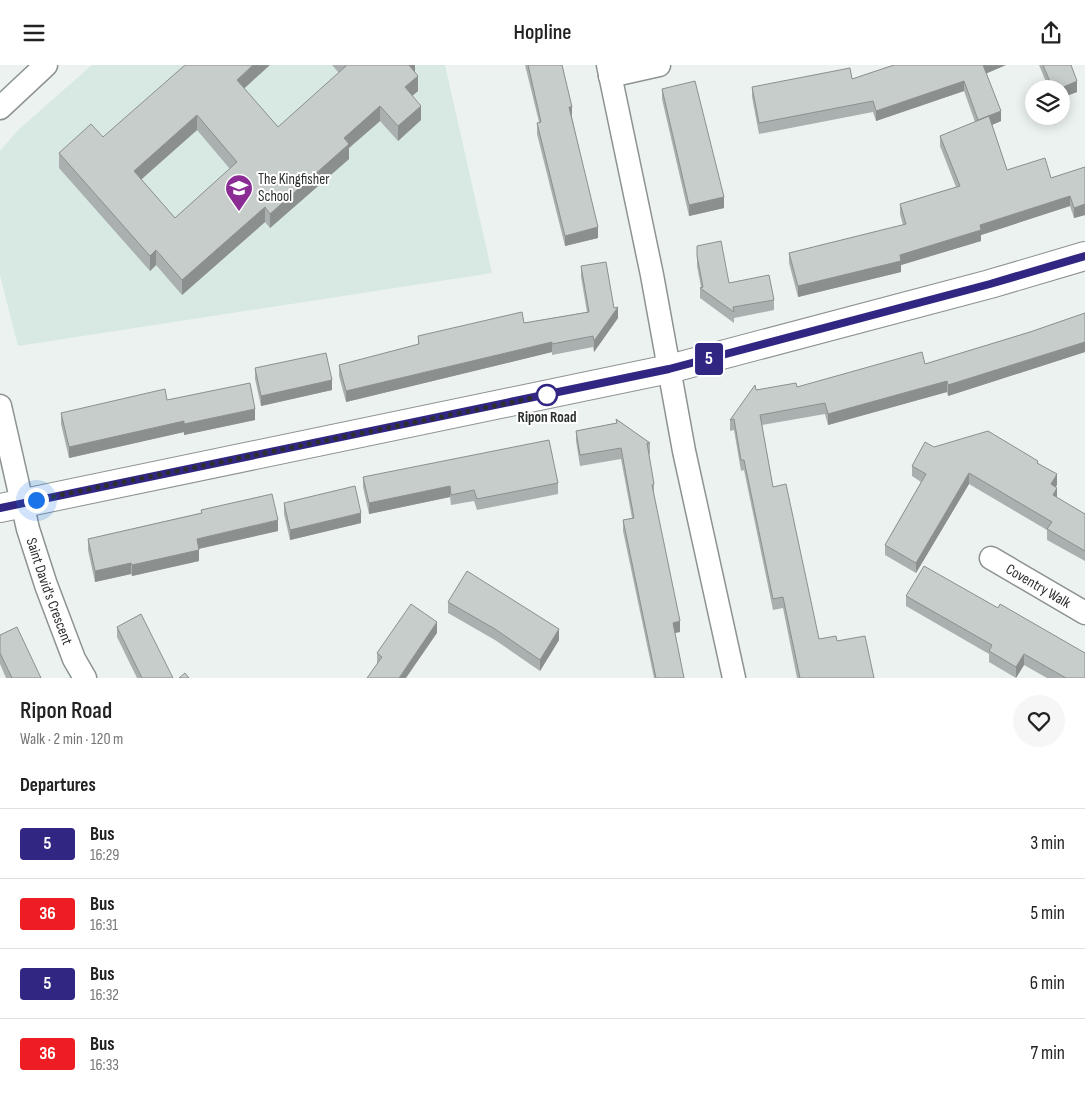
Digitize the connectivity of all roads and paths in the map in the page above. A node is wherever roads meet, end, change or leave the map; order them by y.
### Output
1 (46, 65) edge
2 (659, 65) edge
3 (609, 70) edge
4 (0, 108) edge
5 (1085, 256) edge
6 (669, 369) junction
7 (0, 406) edge
8 (11, 505) edge
9 (991, 558) dead end
10 (1085, 613) edge
11 (85, 678) edge
12 (734, 678) edge

1 - 4 street
2 - 3 street
3 - 6 street
5 - 6 street
6 - 8 street
6 - 12 street
7 - 8 street, Saint David's Crescent
8 - 11 street, Saint David's Crescent
9 - 10 street, Coventry Walk

